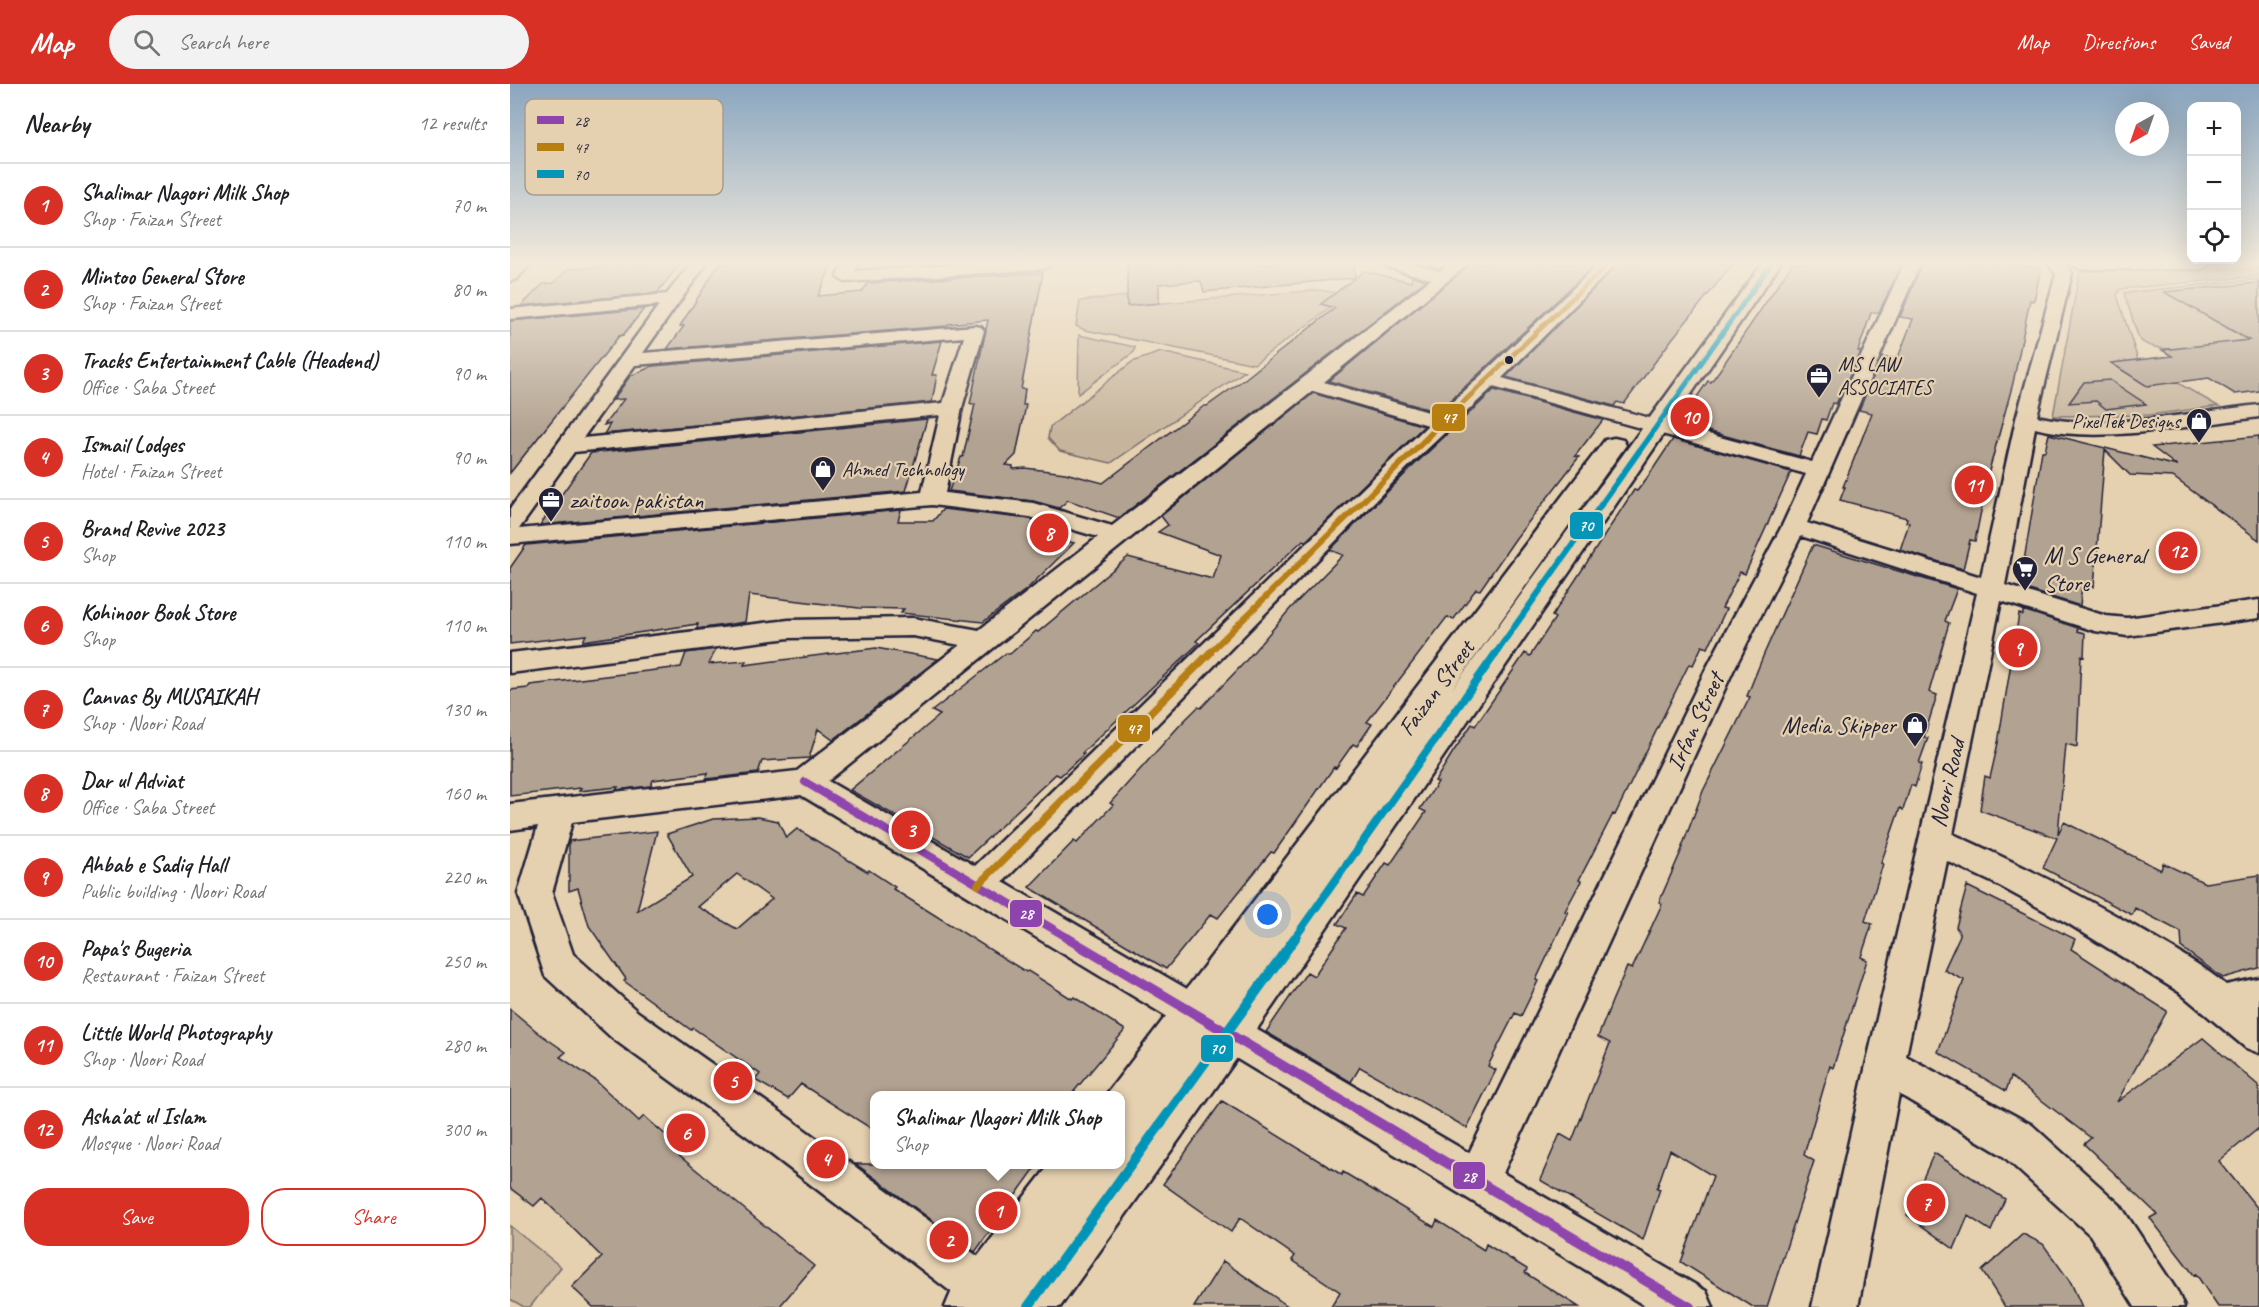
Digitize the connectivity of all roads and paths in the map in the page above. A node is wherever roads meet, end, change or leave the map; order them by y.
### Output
1 (656, 321) edge
2 (1386, 321) edge
3 (1550, 321) edge
4 (1712, 321) edge
5 (1725, 321) edge
6 (1887, 321) edge
7 (2051, 321) edge
8 (629, 360) junction
9 (1489, 381) junction
10 (1308, 382) junction
11 (952, 408) junction
12 (2259, 411) edge
13 (2026, 418) junction
14 (1442, 423) junction
15 (1644, 423) junction
16 (567, 446) junction
17 (1820, 471) junction
18 (932, 498) junction
19 (510, 525) edge
20 (1794, 525) junction
21 (1115, 535) junction
22 (510, 537) edge
23 (1991, 590) junction
24 (2259, 609) edge
25 (983, 640) junction
26 (510, 663) edge
27 (805, 783) junction
28 (559, 811) junction
29 (510, 817) edge
30 (1934, 840) junction
31 (978, 885) junction
32 (2259, 994) edge
33 (2221, 1003) junction
34 (1196, 1014) junction
35 (1228, 1033) junction
36 (2259, 1035) edge
37 (1885, 1065) junction
38 (1125, 1107) edge
39 (1125, 1154) edge
40 (1078, 1169) edge
41 (1112, 1169) edge
42 (1478, 1181) junction
43 (999, 1302) edge
44 (1690, 1307) edge
45 (1835, 1307) edge
46 (2161, 1307) edge

1 - 8 street
2 - 10 street
3 - 9 street
4 - 15 street, Faizan Street
5 - 15 street, Faizan Street
6 - 17 street, Irfan Street
7 - 13 street, Noori Road
8 - 11 street
8 - 16 street
9 - 14 street
9 - 15 street
10 - 14 street
10 - 21 street
11 - 16 street
11 - 18 street
12 - 13 street
13 - 23 street, Noori Road
14 - 31 street
15 - 17 street
15 - 34 street, Faizan Street
15 - 35 street, Faizan Street
16 - 19 street
17 - 20 street, Irfan Street
18 - 21 street
18 - 22 street
20 - 23 street
20 - 42 street, Irfan Street
21 - 25 street
23 - 24 street
23 - 30 street, Noori Road
25 - 26 street
25 - 27 street
27 - 28 street
27 - 31 street
28 - 29 street
28 - 43 street
30 - 33 street
30 - 37 street, Noori Road
31 - 34 street
32 - 33 street
33 - 36 street
34 - 35 street
34 - 38 street, Faizan Street
35 - 39 street, Faizan Street
35 - 42 street
37 - 45 street, Noori Road
37 - 46 street
40 - 43 street
41 - 43 street, Faizan Street
42 - 44 street

